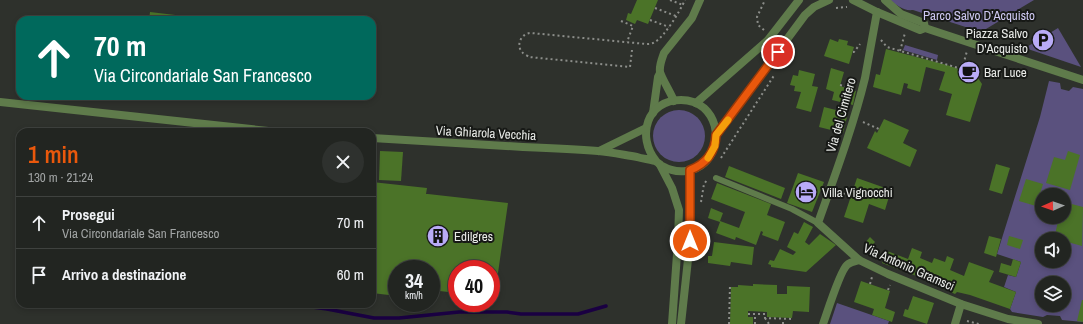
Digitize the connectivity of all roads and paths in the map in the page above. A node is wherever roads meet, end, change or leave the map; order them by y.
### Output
1 (670, 0) edge
2 (685, 0) edge
3 (700, 0) edge
4 (765, 0) edge
5 (799, 0) edge
6 (829, 0) edge
7 (853, 0) edge
8 (885, 0) edge
9 (683, 5) junction
10 (655, 8) dead end
11 (834, 8) dead end
12 (853, 9) dead end
13 (878, 12) junction
14 (676, 16) junction
15 (650, 20) dead end
16 (621, 22) dead end
17 (669, 27) junction
18 (925, 28) junction
19 (765, 30) dead end
20 (905, 33) dead end
21 (880, 37) dead end
22 (627, 42) junction
23 (861, 43) dead end
24 (632, 50) dead end
25 (900, 51) junction
26 (967, 51) dead end
27 (853, 52) dead end
28 (962, 69) junction
29 (777, 71) dead end
30 (660, 73) junction
31 (979, 74) dead end
32 (1083, 80) edge
33 (840, 85) dead end
34 (857, 89) dead end
35 (674, 100) junction
36 (0, 102) edge
37 (696, 103) junction
38 (653, 113) junction
39 (860, 121) dead end
40 (241, 128) edge
41 (646, 128) junction
42 (879, 129) dead end
43 (716, 135) junction
44 (376, 138) edge
45 (599, 151) junction
46 (658, 163) junction
47 (717, 164) dead end
48 (690, 170) junction
49 (709, 177) dead end
50 (716, 178) dead end
51 (837, 191) dead end
52 (851, 196) dead end
53 (700, 208) dead end
54 (818, 223) junction
55 (859, 260) junction
56 (873, 274) dead end
57 (870, 284) dead end
58 (730, 285) dead end
59 (962, 304) junction
60 (748, 314) dead end
61 (755, 314) junction
62 (765, 318) junction
63 (783, 319) junction
64 (794, 319) dead end
65 (964, 320) dead end
66 (672, 324) edge
67 (681, 324) edge
68 (729, 324) edge
69 (754, 324) edge
70 (769, 324) edge
71 (783, 324) edge
72 (823, 324) edge
73 (955, 324) edge
74 (979, 324) edge
75 (1038, 324) edge

1 - 9 path
2 - 9 path
3 - 30 street
4 - 19 path
5 - 37 street
6 - 43 street
7 - 13 street
8 - 18 street
9 - 14 path
10 - 14 path
11 - 12 path
13 - 18 street
13 - 54 street, Via del Cimitero
14 - 17 path
15 - 17 path
16 - 22 path
17 - 22 path
18 - 32 street
20 - 25 path
21 - 25 path
22 - 24 path
23 - 27 path
25 - 28 path
26 - 28 path
28 - 31 path
29 - 47 path
30 - 35 street
30 - 38 street
33 - 34 path
35 - 37 street
35 - 38 street
36 - 40 street
37 - 43 street
38 - 41 street
39 - 42 path
41 - 45 street, Via Ghiarola Vecchia
41 - 46 street
43 - 48 street
44 - 45 street, Via Ghiarola Vecchia
45 - 46 street, Via Ghiarola Vecchia
46 - 48 street
46 - 66 street
48 - 67 street
49 - 53 path
50 - 54 lane, Via Antonio Gramsci
51 - 52 path
54 - 55 street, Via Antonio Gramsci
55 - 59 street, Via Antonio Gramsci
55 - 72 street
56 - 57 path
58 - 68 path
59 - 73 street
59 - 75 street, Via Antonio Gramsci
60 - 61 path
61 - 62 path
61 - 69 path
62 - 63 path
62 - 70 path
63 - 64 path
63 - 71 path
65 - 74 path

